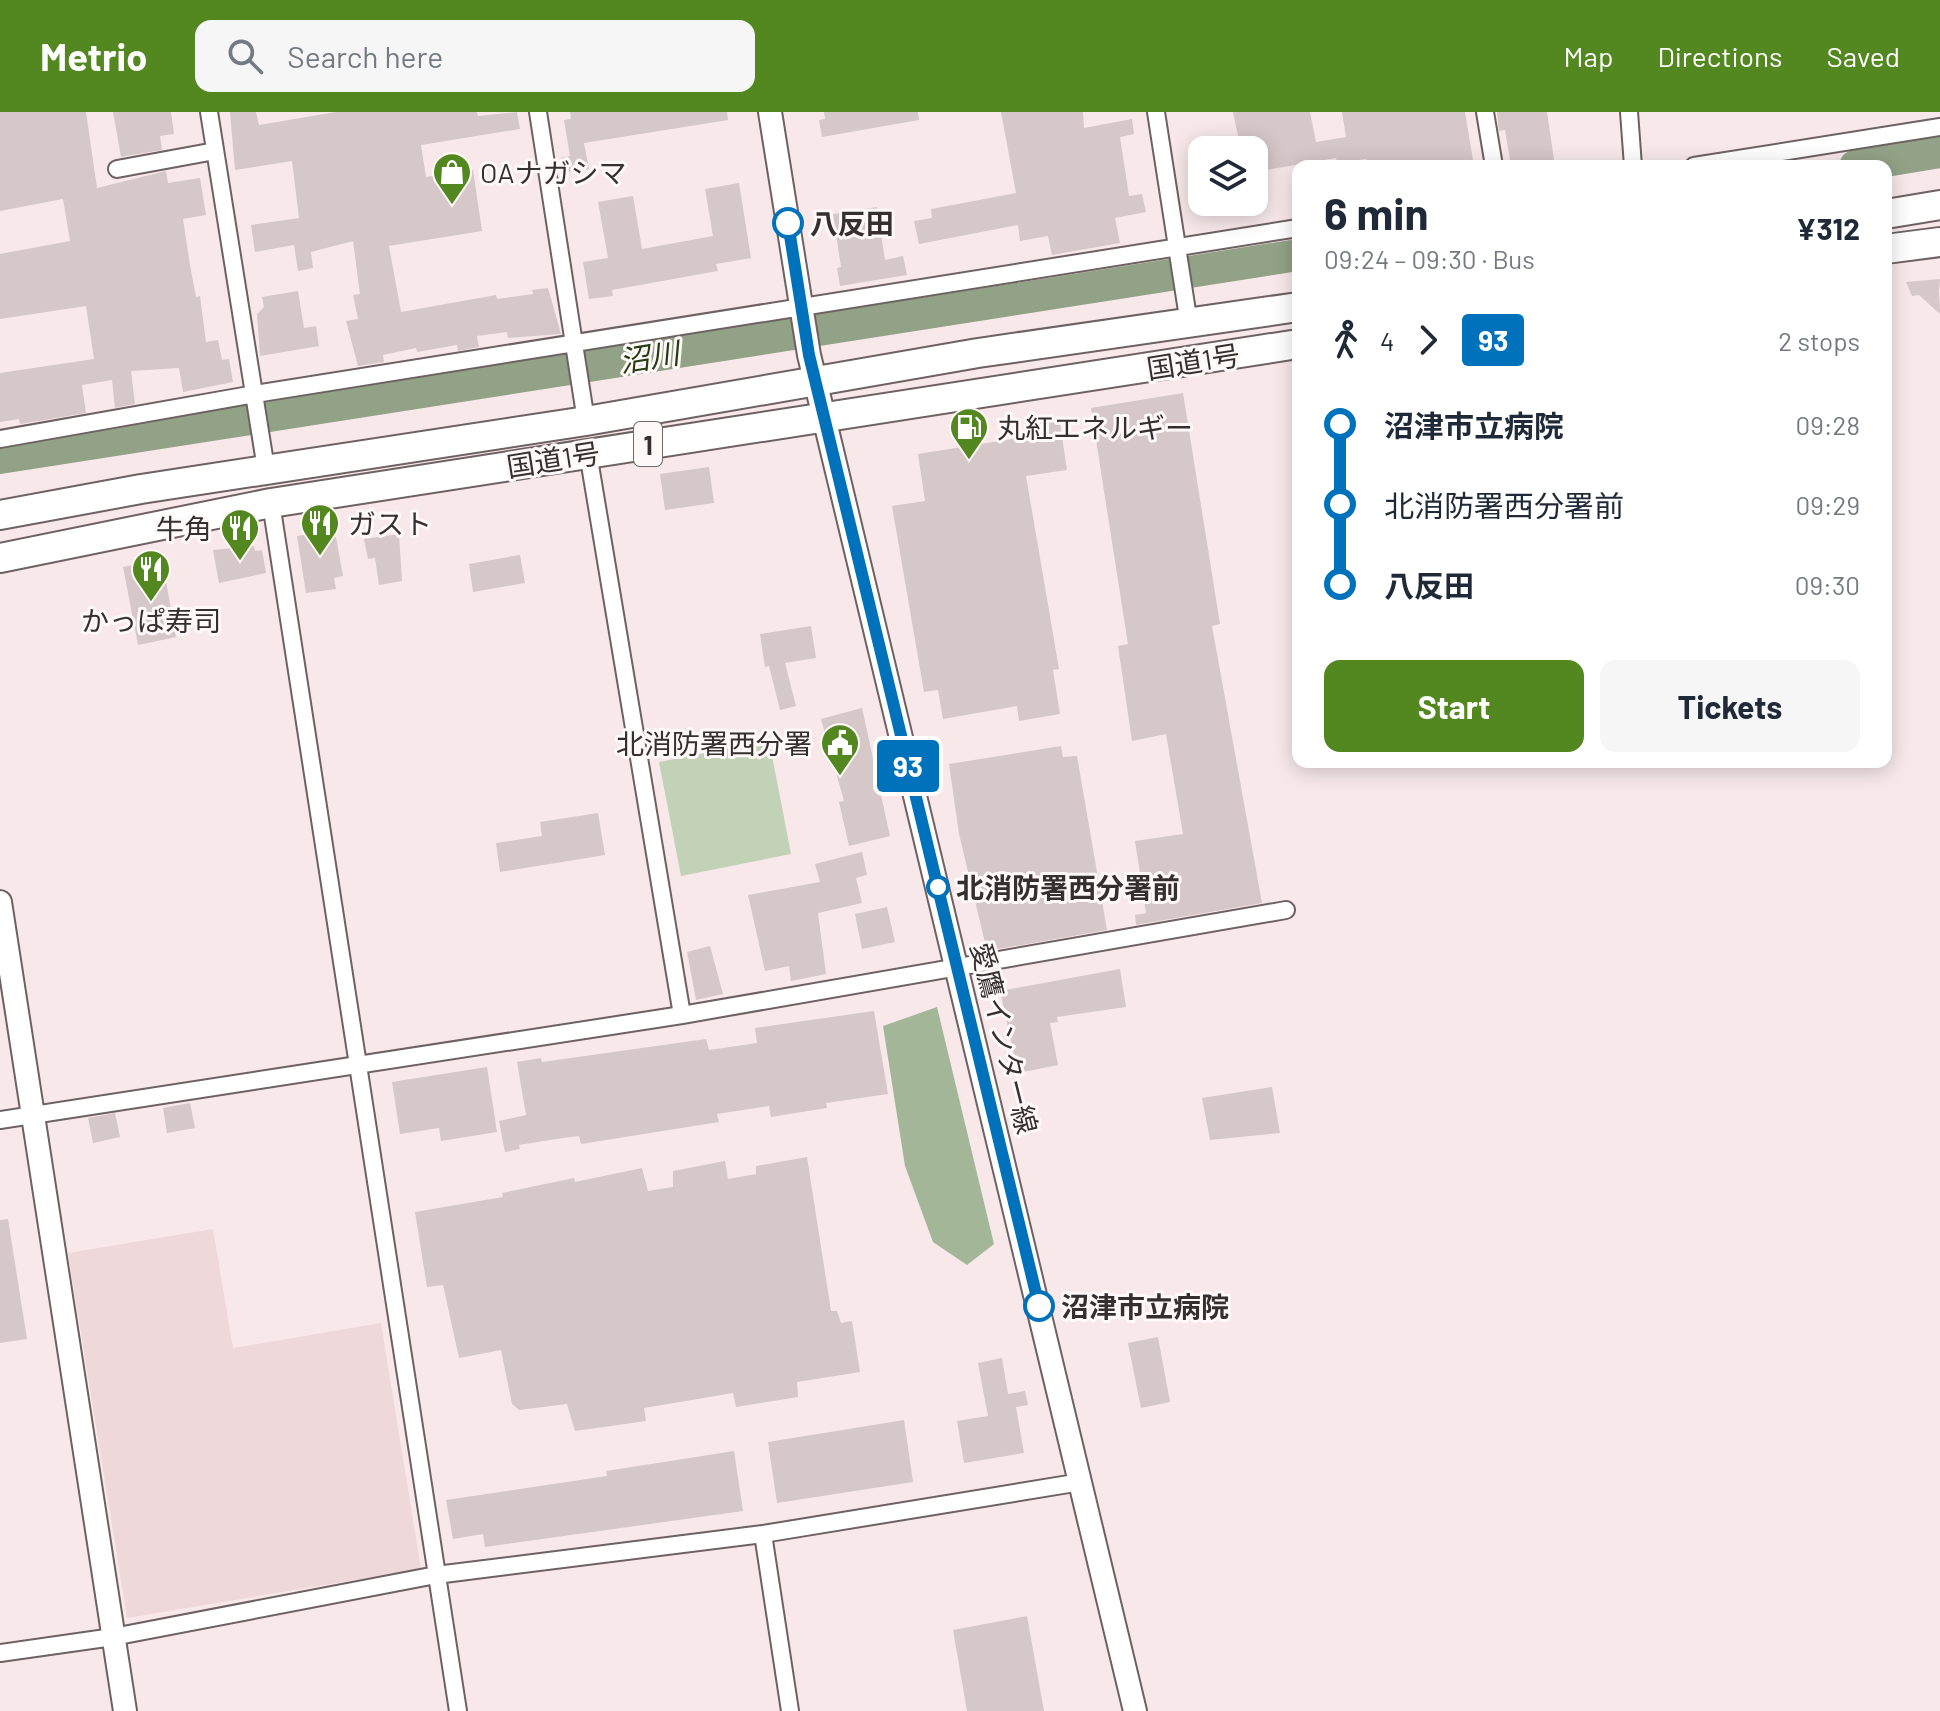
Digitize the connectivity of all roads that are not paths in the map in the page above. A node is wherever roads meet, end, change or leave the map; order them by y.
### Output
1 (209, 112) edge
2 (538, 112) edge
3 (770, 112) edge
4 (1156, 112) edge
5 (1485, 112) edge
6 (1629, 112) edge
7 (1940, 127) edge
8 (215, 151) junction
9 (1493, 160) edge
10 (1633, 160) edge
11 (1732, 160) edge
12 (117, 169) dead end
13 (1940, 205) edge
14 (1892, 213) edge
15 (1292, 229) edge
16 (1940, 242) edge
17 (1892, 248) edge
18 (1178, 252) junction
19 (1292, 308) edge
20 (802, 310) junction
21 (1189, 324) junction
22 (1292, 345) edge
23 (576, 349) junction
24 (812, 368) junction
25 (255, 398) junction
26 (584, 409) junction
27 (824, 417) junction
28 (0, 439) edge
29 (588, 453) junction
30 (264, 456) junction
31 (271, 503) junction
32 (0, 515) edge
33 (0, 558) edge
34 (0, 902) edge
35 (1286, 910) dead end
36 (957, 969) junction
37 (682, 1015) junction
38 (359, 1063) junction
39 (33, 1116) junction
40 (0, 1120) edge
41 (1081, 1482) junction
42 (763, 1534) junction
43 (436, 1575) junction
44 (113, 1637) junction
45 (0, 1653) edge
46 (125, 1711) edge
47 (458, 1711) edge
48 (790, 1711) edge
49 (1135, 1711) edge

1 - 8 street
2 - 23 street
3 - 20 main road, 愛鷹インター線
4 - 18 street
5 - 9 street
6 - 10 street
7 - 11 street
8 - 12 street
8 - 25 street
13 - 14 highway
15 - 18 street
16 - 17 highway
18 - 20 street
18 - 21 street
19 - 21 highway, 国道1号 / 1
20 - 23 street
20 - 24 main road, 愛鷹インター線
21 - 24 highway, 国道1号 / 1
22 - 27 highway, 国道1号 / 1
23 - 25 street
23 - 26 street
24 - 26 highway, 国道1号 / 1
24 - 27 main road, 愛鷹インター線
25 - 28 street
25 - 30 street
26 - 30 highway, 国道1号 / 1
27 - 29 highway, 国道1号 / 1
27 - 36 main road, 愛鷹インター線
29 - 31 highway, 国道1号 / 1
29 - 37 street
30 - 32 highway, 国道1号 / 1
31 - 33 highway, 国道1号 / 1
31 - 38 street
34 - 39 main road
35 - 36 street
36 - 37 street
36 - 41 main road, 愛鷹インター線
37 - 38 street
38 - 39 street
38 - 43 street
39 - 40 street
39 - 44 main road
41 - 42 street
41 - 49 main road, 愛鷹インター線
42 - 43 street
42 - 48 street
43 - 44 street
43 - 47 street
44 - 45 street
44 - 46 main road

